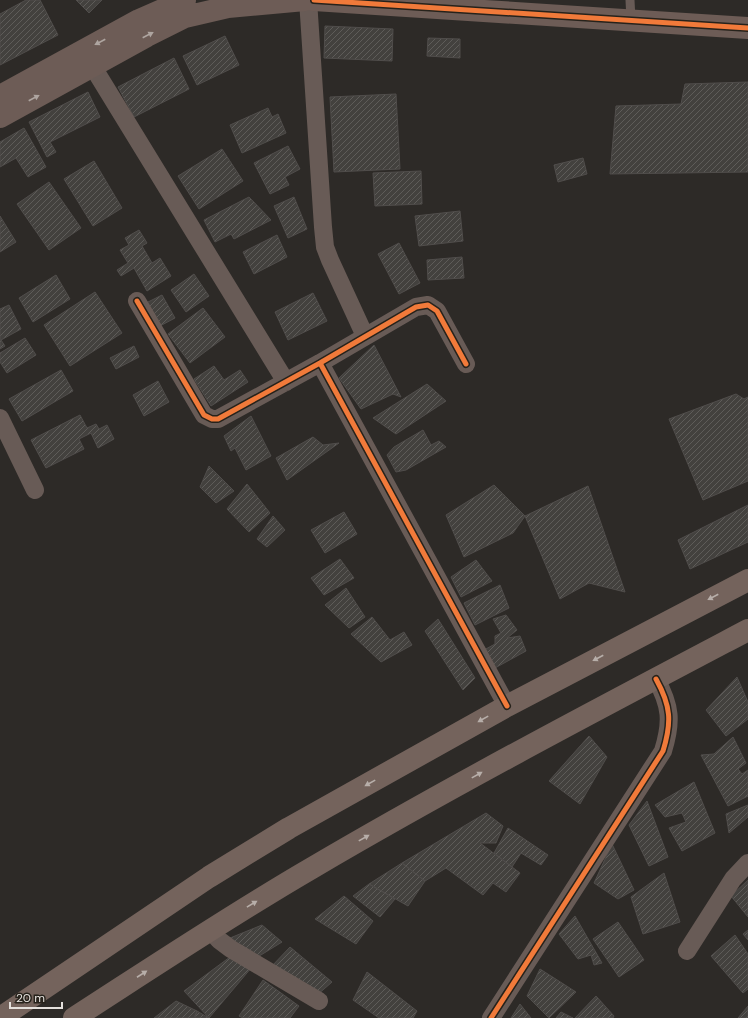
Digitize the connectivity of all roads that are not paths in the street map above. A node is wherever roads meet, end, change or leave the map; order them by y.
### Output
1 (185, 0) edge
2 (306, 0) edge
3 (314, 0) edge
4 (228, 4) edge
5 (631, 10) edge
6 (748, 28) edge
7 (93, 67) junction
8 (0, 96) edge
9 (0, 117) edge
10 (137, 301) dead end
11 (365, 336) junction
12 (320, 364) junction
13 (466, 364) dead end
14 (286, 382) junction
15 (0, 418) edge
16 (35, 490) dead end
17 (748, 580) edge
18 (748, 630) edge
19 (656, 678) junction
20 (507, 706) junction
21 (748, 863) edge
22 (210, 930) junction
23 (687, 951) dead end
24 (319, 1001) dead end
25 (0, 1018) edge
26 (74, 1018) edge
27 (491, 1018) edge

1 -> 8 street
2 - 4 street
2 - 11 street
3 - 5 street
7 -> 4 street
5 - 6 street
9 -> 7 street
7 - 14 street
10 - 14 street
11 - 12 street
11 - 13 street
12 - 14 street
12 - 20 street
15 - 16 street
17 -> 20 main road
18 - 19 main road
22 -> 19 main road
19 - 27 street
20 -> 25 main road
21 - 23 street
22 - 24 street
26 -> 22 main road

